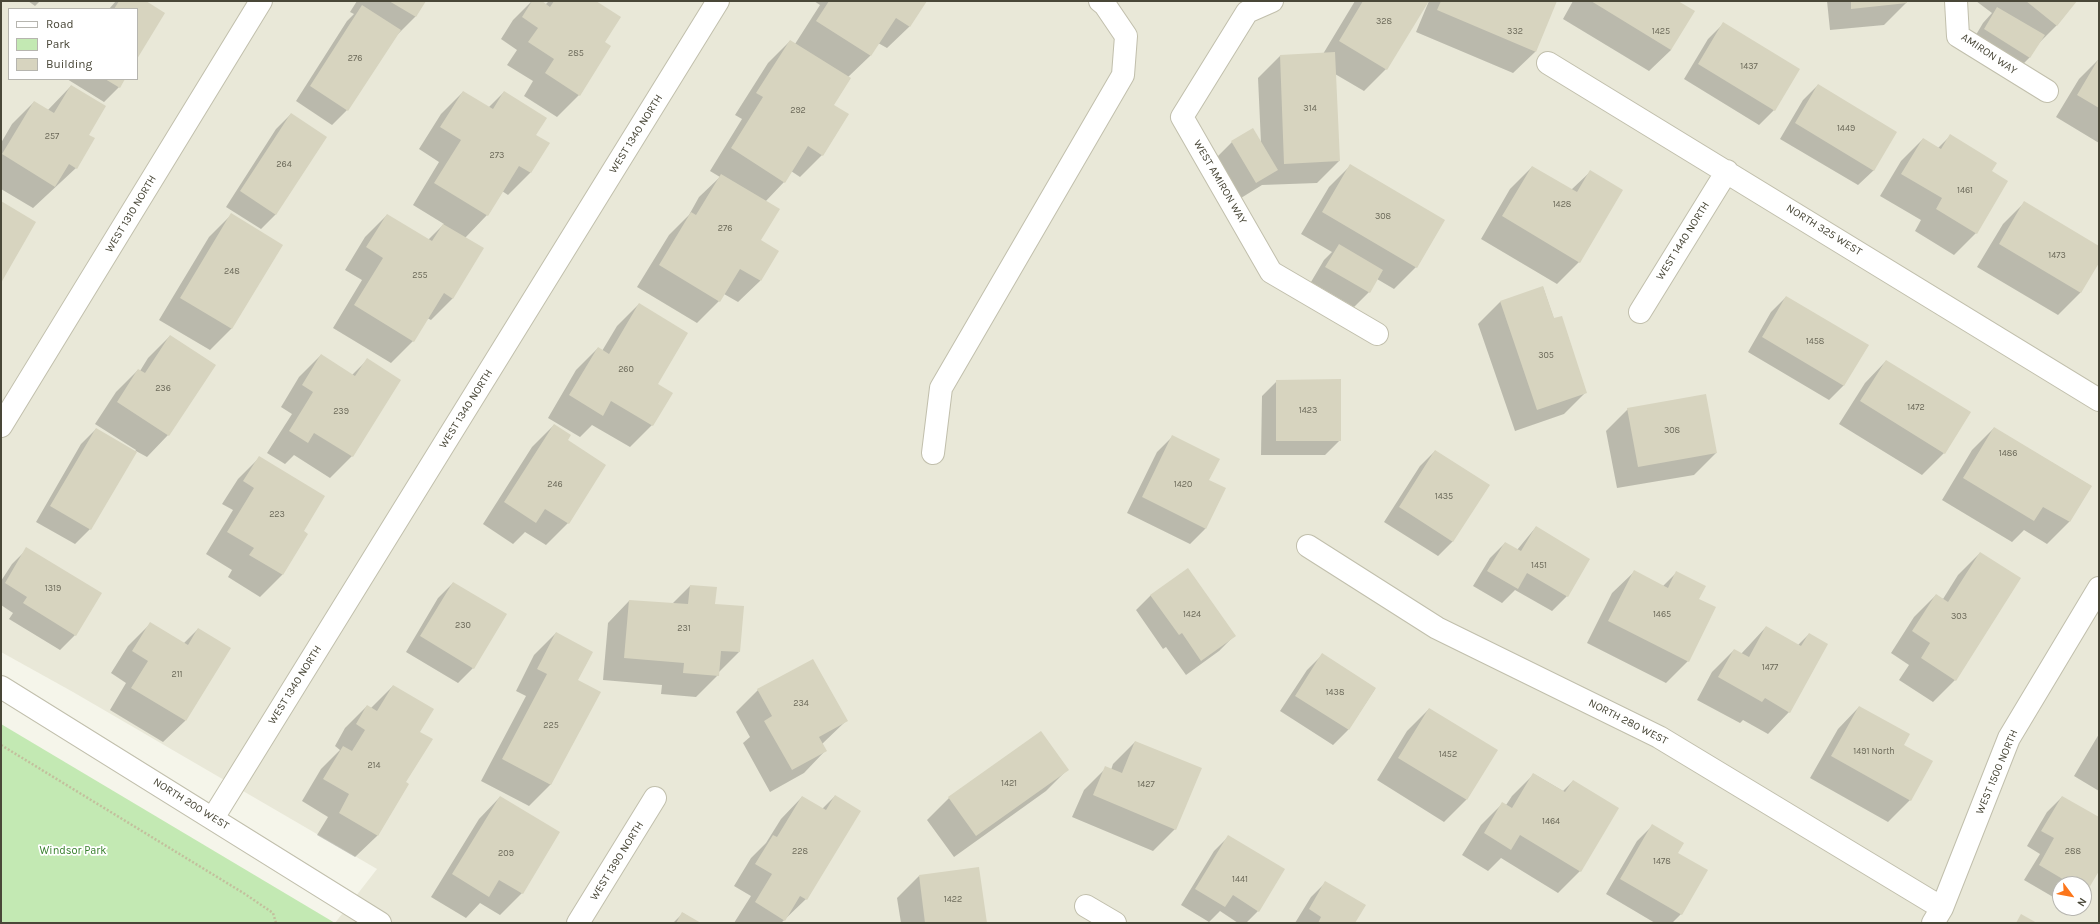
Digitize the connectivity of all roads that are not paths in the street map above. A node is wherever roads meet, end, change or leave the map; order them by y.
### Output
1 (262, 1) edge
2 (718, 1) edge
3 (1272, 1) edge
4 (1956, 1) edge
5 (1102, 3) edge
6 (1548, 63) dead end
7 (2047, 91) dead end
8 (1727, 171) junction
9 (1640, 312) dead end
10 (1377, 334) dead end
11 (2099, 400) edge
12 (1, 426) edge
13 (933, 453) dead end
14 (1308, 546) dead end
15 (2099, 588) edge
16 (1, 687) edge
17 (655, 798) dead end
18 (213, 818) junction
19 (1086, 906) dead end
20 (1938, 915) edge
21 (380, 923) edge
22 (578, 923) edge
23 (1115, 923) edge

1 - 12 street, WEST 1310 NORTH
2 - 18 street, WEST 1340 NORTH
3 - 10 street, WEST AMIRON WAY
4 - 7 street, AMIRON WAY
5 - 13 street
6 - 8 street, NORTH 325 WEST
8 - 9 street, WEST 1440 NORTH
8 - 11 street, NORTH 325 WEST
14 - 20 street, NORTH 280 WEST
15 - 20 street, WEST 1500 NORTH
16 - 18 street, NORTH 200 WEST
17 - 22 street, WEST 1390 NORTH
18 - 21 street, NORTH 200 WEST
19 - 23 street

